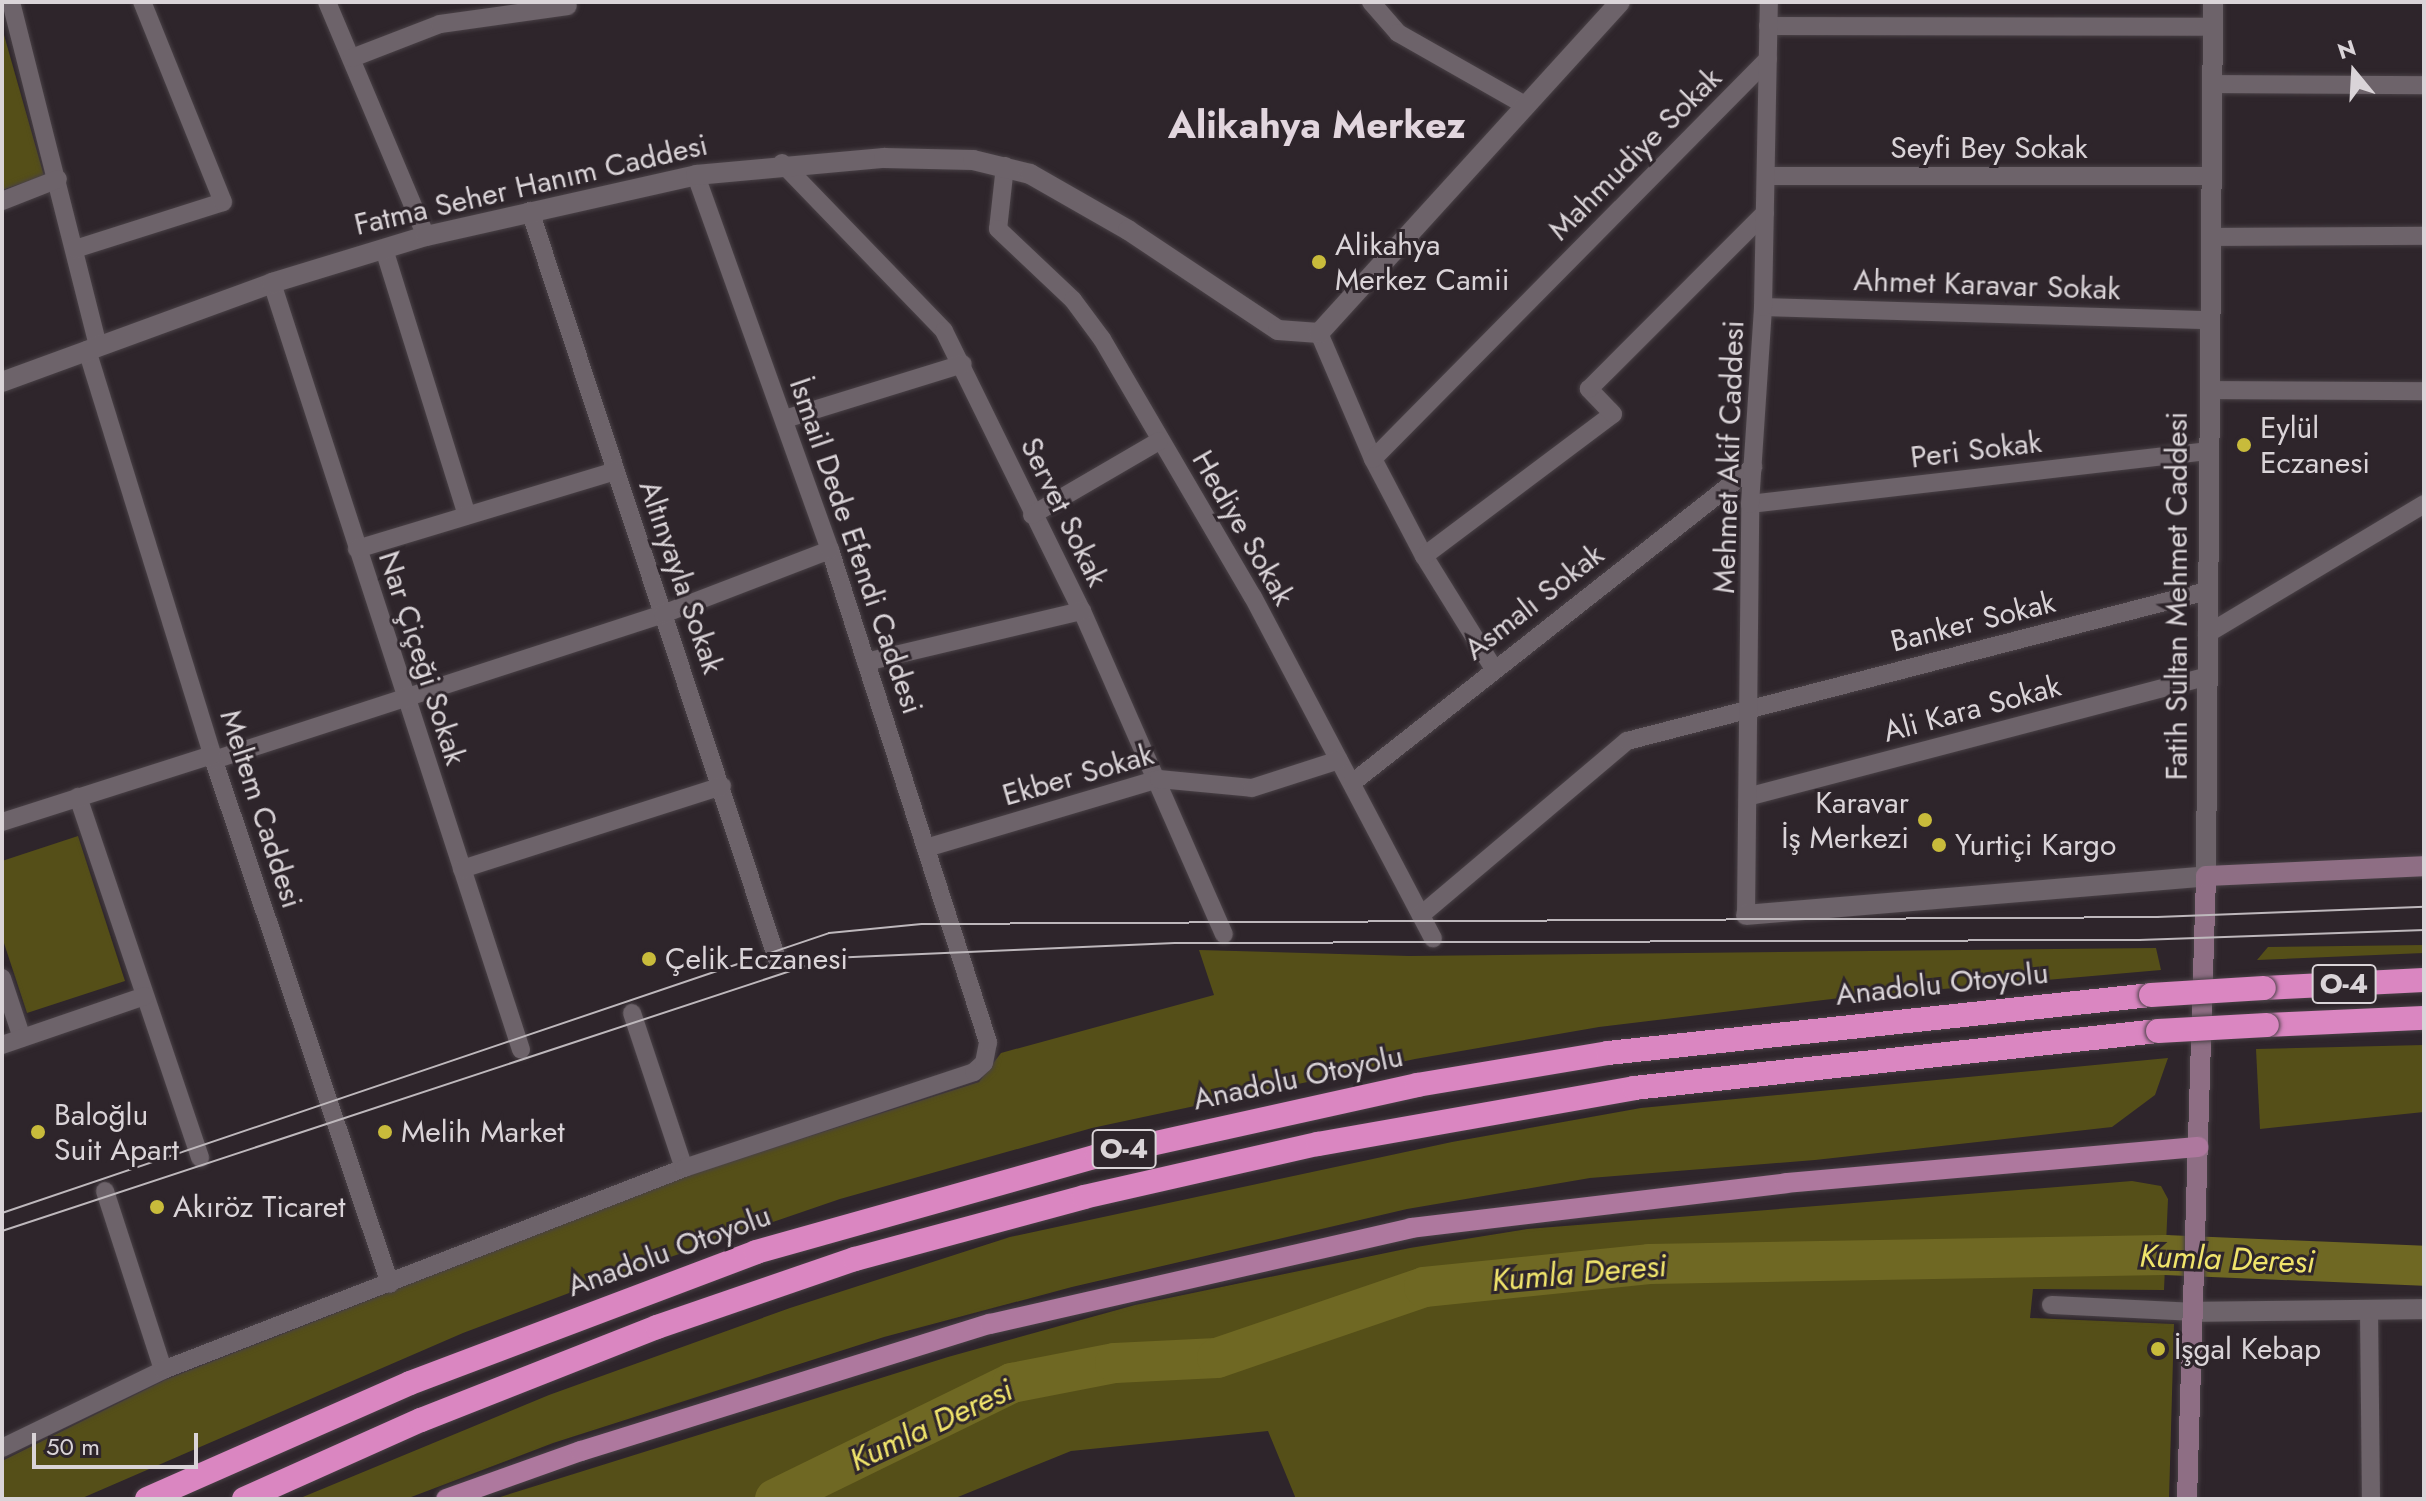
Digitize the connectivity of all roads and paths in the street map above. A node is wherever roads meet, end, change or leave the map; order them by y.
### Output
1 (11, 2) edge
2 (142, 2) edge
3 (327, 2) edge
4 (1371, 2) edge
5 (1620, 2) edge
6 (1769, 2) edge
7 (2213, 2) edge
8 (568, 6) dead end
9 (9, 25) edge
10 (1768, 26) junction
11 (2213, 27) junction
12 (352, 58) junction
13 (1768, 59) junction
14 (2212, 84) junction
15 (2424, 85) edge
16 (1523, 104) junction
17 (782, 163) junction
18 (1005, 166) junction
19 (696, 175) junction
20 (1766, 176) junction
21 (2211, 176) junction
22 (58, 179) junction
23 (2, 201) edge
24 (530, 211) junction
25 (1765, 213) junction
26 (426, 236) junction
27 (2424, 236) edge
28 (2211, 237) junction
29 (75, 249) junction
30 (384, 249) junction
31 (272, 283) junction
32 (1763, 307) junction
33 (2210, 320) junction
34 (1319, 333) junction
35 (92, 348) junction
36 (963, 364) junction
37 (2, 382) edge
38 (2209, 390) junction
39 (2424, 391) edge
40 (785, 419) junction
41 (1159, 441) junction
42 (2209, 451) junction
43 (1373, 459) junction
44 (1753, 467) junction
45 (615, 471) junction
46 (1750, 504) junction
47 (2424, 504) edge
48 (467, 515) junction
49 (1032, 515) junction
50 (357, 549) junction
51 (830, 550) junction
52 (1424, 556) junction
53 (2207, 591) junction
54 (1082, 611) junction
55 (663, 614) junction
56 (2207, 634) junction
57 (866, 662) junction
58 (1494, 669) junction
59 (2206, 677) junction
60 (406, 697) junction
61 (1752, 707) junction
62 (213, 757) junction
63 (1339, 760) junction
64 (1159, 779) junction
65 (1352, 783) junction
66 (722, 786) junction
67 (1751, 796) junction
68 (78, 797) junction
69 (2, 820) edge
70 (926, 848) junction
71 (2424, 866) edge
72 (462, 869) junction
73 (2206, 876) junction
74 (1421, 915) junction
75 (1746, 915) joint
76 (1224, 934) dead end
77 (1433, 938) dead end
78 (778, 962) dead end
79 (2, 978) edge
80 (2424, 980) edge
81 (145, 996) junction
82 (632, 1013) dead end
83 (2424, 1018) edge
84 (22, 1038) junction
85 (2, 1045) edge
86 (521, 1050) dead end
87 (2198, 1147) junction
88 (200, 1158) dead end
89 (684, 1168) junction
90 (105, 1191) dead end
91 (390, 1284) junction
92 (2051, 1305) dead end
93 (2424, 1309) edge
94 (2369, 1310) junction
95 (2192, 1312) junction
96 (163, 1370) junction
97 (2, 1448) edge
98 (147, 1499) edge
99 (244, 1499) edge
100 (446, 1499) edge
101 (2187, 1499) edge
102 (2371, 1499) edge

1 - 9 street, Meltem Caddesi
2 - 29 street
3 - 12 street
4 - 16 street
5 - 16 street
6 - 10 street, Mehmet Akif Caddesi
7 - 11 street, Fatih Sultan Mehmet Caddesi
8 - 12 street
9 - 22 street, Meltem Caddesi
10 - 11 street
10 - 13 street, Mehmet Akif Caddesi
11 - 14 street, Fatih Sultan Mehmet Caddesi
12 - 26 street
13 - 20 street, Mehmet Akif Caddesi
13 - 43 street, Mahmudiye Sokak
14 - 15 street
14 - 21 street, Fatih Sultan Mehmet Caddesi
16 - 34 street
17 - 18 street, Fatma Seher Hanım Caddesi
17 - 19 street, Fatma Seher Hanım Caddesi
17 - 36 street, Servet Sokak
18 - 34 street, Fatma Seher Hanım Caddesi
18 - 41 street, Hediye Sokak
19 - 24 street, Fatma Seher Hanım Caddesi
19 - 40 street, İsmail Dede Efendi Caddesi
20 - 21 street, Seyfi Bey Sokak
20 - 25 street, Mehmet Akif Caddesi
21 - 28 street, Fatih Sultan Mehmet Caddesi
22 - 23 street
22 - 29 street, Meltem Caddesi
24 - 26 street, Fatma Seher Hanım Caddesi
24 - 45 street, Altınyayla Sokak
25 - 32 street, Mehmet Akif Caddesi
25 - 52 street
26 - 30 street, Fatma Seher Hanım Caddesi
27 - 28 street
28 - 33 street, Fatih Sultan Mehmet Caddesi
29 - 35 street, Meltem Caddesi
30 - 31 street, Fatma Seher Hanım Caddesi
30 - 48 street
31 - 35 street, Fatma Seher Hanım Caddesi
31 - 50 street, Nar Çiçeği Sokak
32 - 33 street, Ahmet Karavar Sokak
32 - 44 street, Mehmet Akif Caddesi
33 - 38 street, Fatih Sultan Mehmet Caddesi
34 - 43 street
35 - 37 street, Fatma Seher Hanım Caddesi
35 - 62 street, Meltem Caddesi
36 - 40 street
36 - 49 street, Servet Sokak
38 - 39 street
38 - 42 street, Fatih Sultan Mehmet Caddesi
40 - 51 street, İsmail Dede Efendi Caddesi
41 - 49 street
41 - 63 street, Hediye Sokak
42 - 46 street, Peri Sokak
42 - 53 street, Fatih Sultan Mehmet Caddesi
43 - 52 street
44 - 46 street, Mehmet Akif Caddesi
44 - 58 street, Asmalı Sokak
45 - 48 street
45 - 55 street, Altınyayla Sokak
46 - 61 street, Mehmet Akif Caddesi
47 - 56 street
48 - 50 street
49 - 54 street, Servet Sokak
50 - 60 street, Nar Çiçeği Sokak
51 - 55 street
51 - 57 street, İsmail Dede Efendi Caddesi
52 - 58 street
53 - 56 street, Fatih Sultan Mehmet Caddesi
53 - 61 street, Banker Sokak
54 - 57 street
54 - 64 street, Servet Sokak
55 - 60 street
55 - 66 street, Altınyayla Sokak
56 - 59 street, Fatih Sultan Mehmet Caddesi
57 - 70 street, İsmail Dede Efendi Caddesi
58 - 65 street, Asmalı Sokak
59 - 67 street, Ali Kara Sokak
59 - 73 street, Fatih Sultan Mehmet Caddesi
60 - 62 street
60 - 72 street, Nar Çiçeği Sokak
61 - 67 street, Mehmet Akif Caddesi
61 - 74 street, Banker Sokak
62 - 68 street
62 - 91 street, Meltem Caddesi
63 - 64 street, Ekber Sokak
63 - 65 street, Hediye Sokak
64 - 70 street, Ekber Sokak
64 - 76 street, Servet Sokak
65 - 74 street, Hediye Sokak
66 - 72 street
66 - 78 street, Altınyayla Sokak
67 - 75 street, Mehmet Akif Caddesi
68 - 69 street
68 - 81 street
70 - 89 street, İsmail Dede Efendi Caddesi
71 - 73 main road
72 - 86 street, Nar Çiçeği Sokak
73 - 75 street
73 - 87 main road, Fatih Sultan Mehmet Caddesi
74 - 77 street, Hediye Sokak
79 - 84 street
80 - 98 highway, Anadolu Otoyolu / O-4, bridge
81 - 84 street
81 - 88 street
82 - 89 street
83 - 99 highway, O-4, bridge
84 - 85 street
87 - 95 main road, Fatih Sultan Mehmet Caddesi
87 - 100 main road
89 - 91 street, İsmail Dede Efendi Caddesi
90 - 96 street
91 - 96 street, İsmail Dede Efendi Caddesi
92 - 95 street
93 - 94 street
94 - 95 street
94 - 102 street
95 - 101 main road, Fatih Sultan Mehmet Caddesi
96 - 97 street, İsmail Dede Efendi Caddesi

